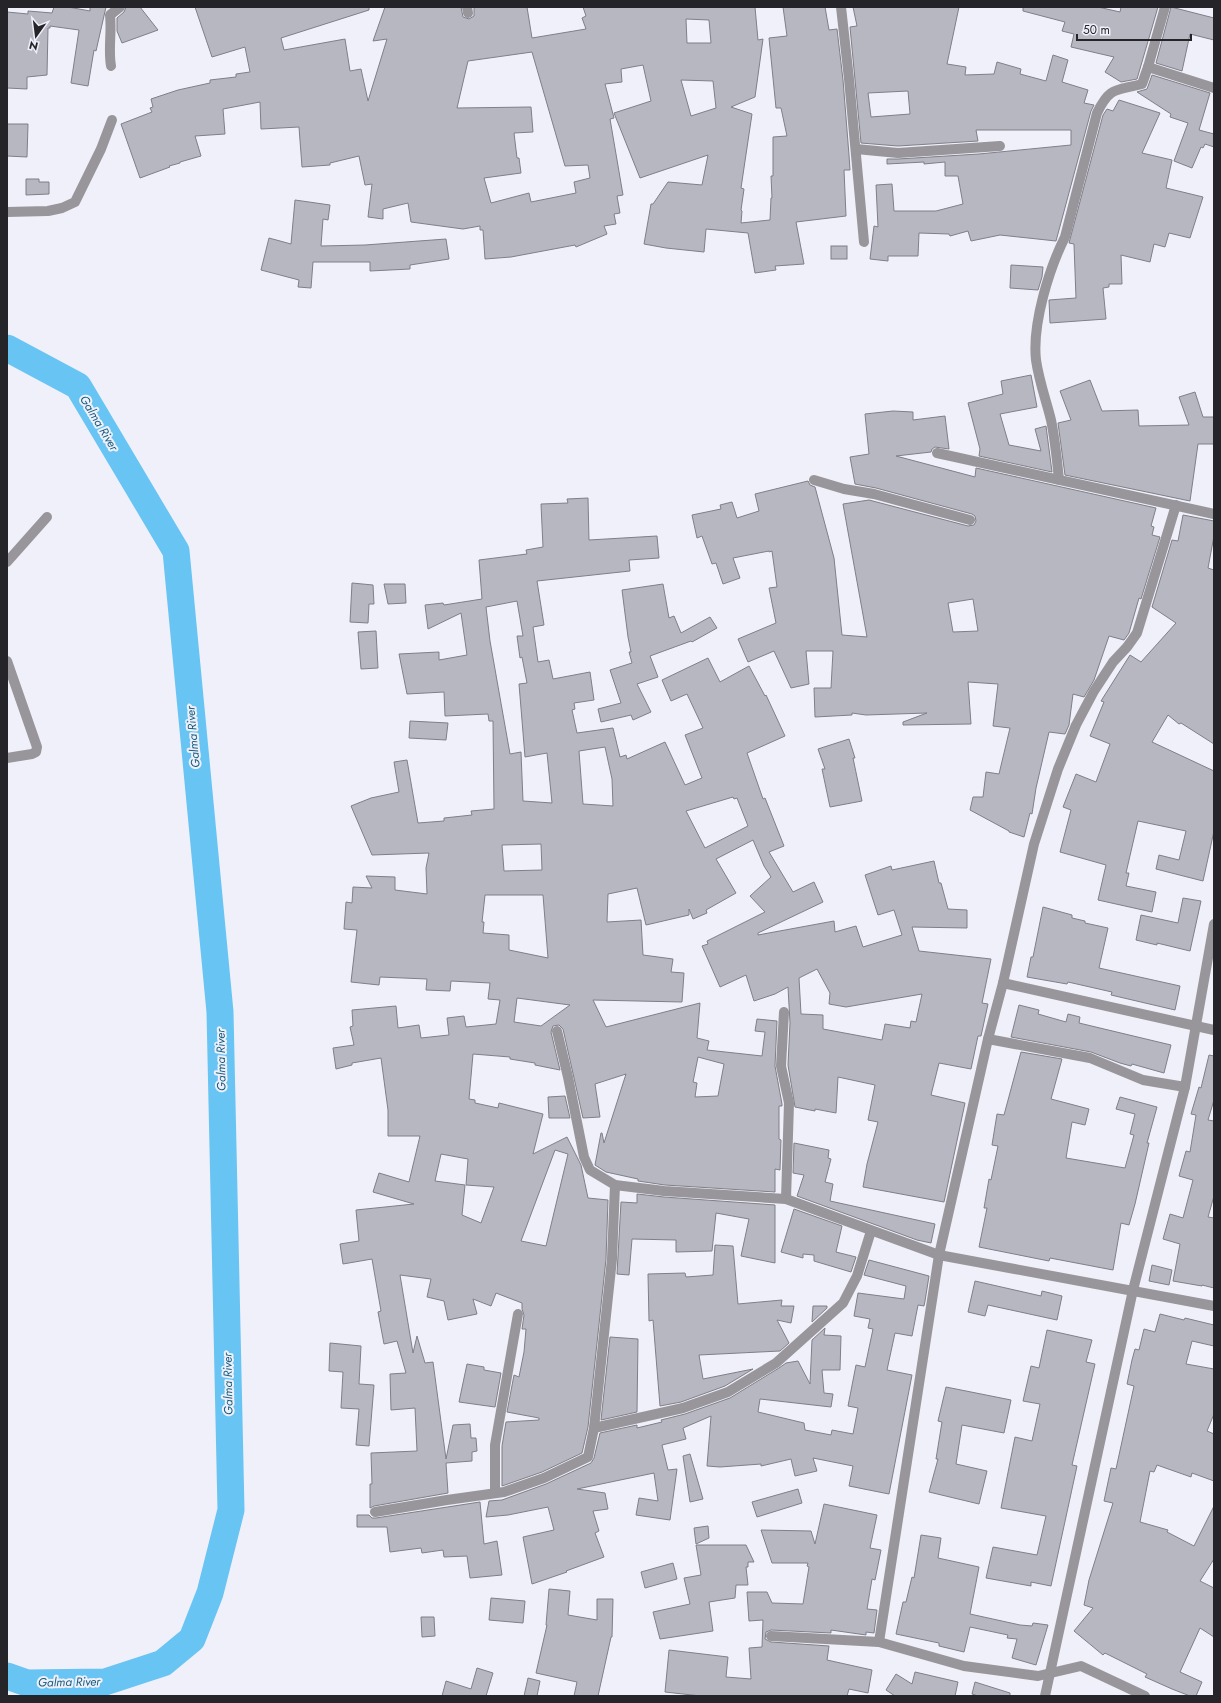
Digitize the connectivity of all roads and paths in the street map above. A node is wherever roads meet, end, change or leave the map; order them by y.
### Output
1 (120, 7) edge
2 (841, 7) edge
3 (1165, 7) edge
4 (111, 66) dead end
5 (1148, 67) junction
6 (1214, 88) edge
7 (112, 120) dead end
8 (1000, 146) dead end
9 (856, 149) junction
10 (7, 212) edge
11 (864, 242) dead end
12 (937, 453) dead end
13 (814, 480) dead end
14 (1059, 480) junction
15 (1176, 505) junction
16 (1214, 514) edge
17 (47, 517) dead end
18 (970, 520) dead end
19 (7, 562) edge
20 (7, 661) edge
21 (7, 758) edge
22 (1214, 924) edge
23 (1003, 983) junction
24 (784, 1012) dead end
25 (1196, 1026) junction
26 (557, 1030) dead end
27 (1214, 1030) edge
28 (988, 1039) junction
29 (1185, 1087) junction
30 (615, 1185) junction
31 (786, 1199) junction
32 (871, 1231) junction
33 (939, 1255) junction
34 (1133, 1290) junction
35 (1214, 1306) edge
36 (518, 1314) dead end
37 (594, 1428) junction
38 (495, 1493) junction
39 (375, 1512) dead end
40 (771, 1636) dead end
41 (879, 1642) junction
42 (1050, 1673) junction
43 (1045, 1696) edge
44 (1145, 1696) edge

1 - 4 street
2 - 9 street
3 - 5 street
5 - 6 street
5 - 14 street
7 - 10 street
8 - 9 street
9 - 11 street
12 - 14 street
13 - 18 street
14 - 15 street
15 - 16 street
15 - 23 street
17 - 19 street
20 - 21 street
22 - 25 street
23 - 25 street
23 - 28 street
24 - 31 street
25 - 27 street
25 - 29 street
26 - 30 street
28 - 29 street
28 - 33 street
29 - 34 street
30 - 31 street
30 - 37 street
31 - 32 street
32 - 33 street
32 - 37 street
33 - 34 street
33 - 41 street
34 - 35 street
34 - 42 street
36 - 38 street
37 - 38 street
38 - 39 street
40 - 41 street
41 - 42 street
42 - 43 street
42 - 44 street

